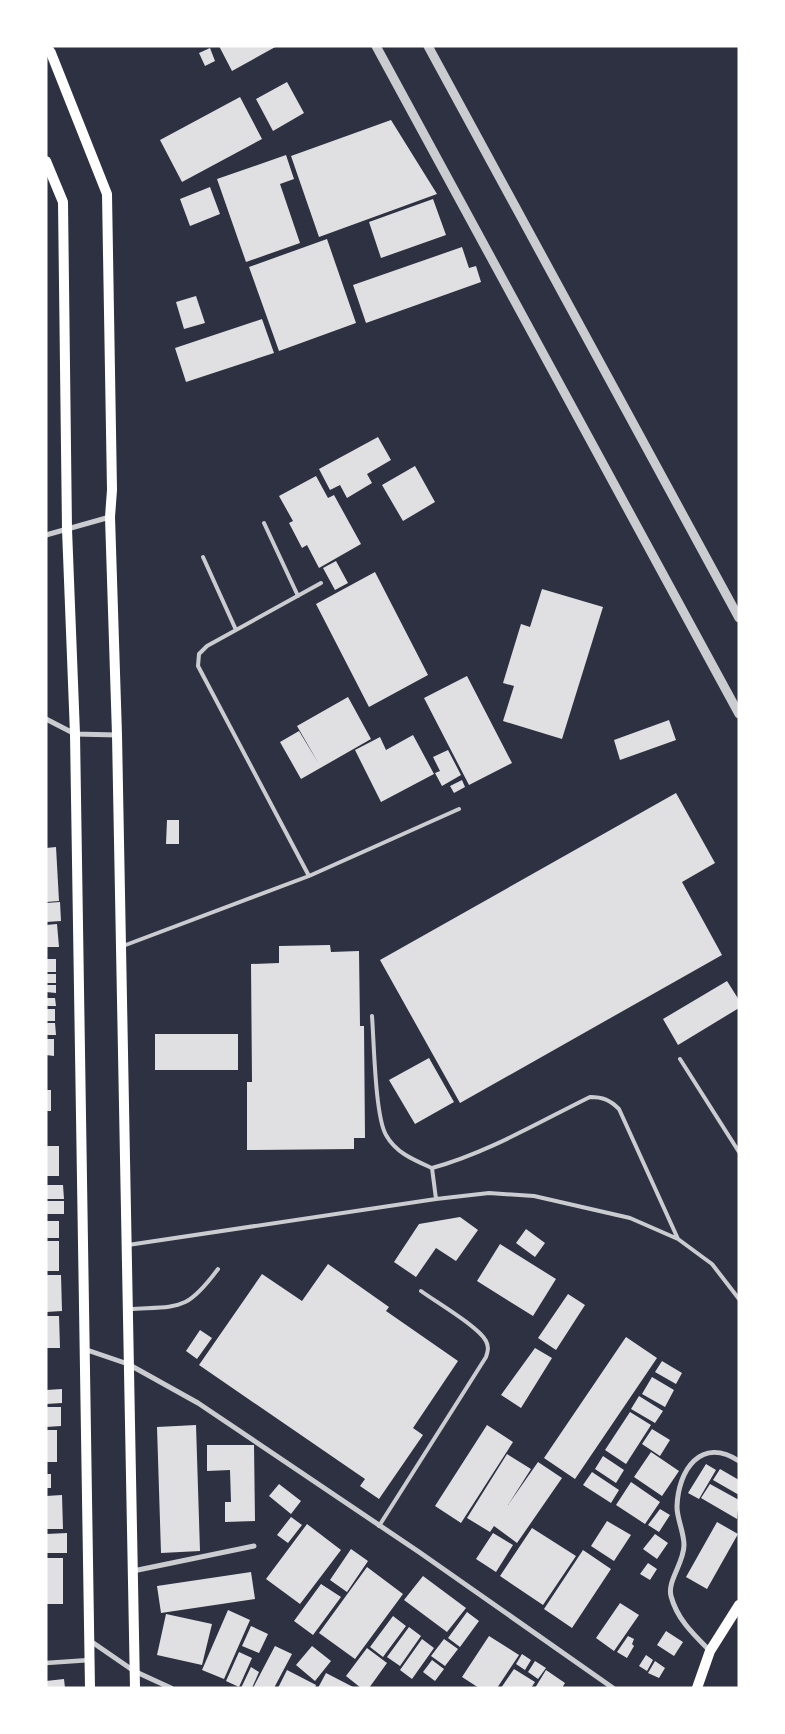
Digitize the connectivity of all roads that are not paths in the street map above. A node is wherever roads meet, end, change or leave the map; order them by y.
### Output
1 (46, 46) edge
2 (376, 46) edge
3 (428, 46) edge
4 (46, 161) edge
5 (110, 517) junction
6 (264, 523) dead end
7 (67, 529) junction
8 (46, 535) edge
9 (203, 557) dead end
10 (321, 583) dead end
11 (298, 596) junction
12 (739, 618) edge
13 (236, 630) junction
14 (739, 714) edge
15 (46, 719) edge
16 (75, 734) junction
17 (117, 735) junction
18 (460, 808) dead end
19 (309, 876) junction
20 (121, 947) junction
21 (372, 1016) dead end
22 (680, 1059) dead end
23 (739, 1152) edge
24 (432, 1168) junction
25 (436, 1199) junction
26 (678, 1238) junction
27 (126, 1245) junction
28 (218, 1269) dead end
29 (421, 1291) dead end
30 (739, 1299) edge
31 (127, 1309) junction
32 (84, 1349) junction
33 (128, 1364) junction
34 (739, 1461) edge
35 (379, 1526) junction
36 (254, 1546) dead end
37 (132, 1571) junction
38 (739, 1605) edge
39 (88, 1640) junction
40 (710, 1651) junction
41 (90, 1660) junction
42 (46, 1662) edge
43 (134, 1671) junction
44 (90, 1688) edge
45 (135, 1688) edge
46 (171, 1688) edge
47 (613, 1688) edge
48 (697, 1688) edge

1 - 5 main road
2 - 14 street
3 - 12 street
4 - 7 main road
5 - 7 street
5 - 17 main road
6 - 11 lane
7 - 8 street
7 - 16 main road
9 - 13 lane
10 - 11 lane
11 - 13 lane
13 - 19 lane
15 - 16 street
16 - 17 street
16 - 32 main road
17 - 20 main road
18 - 19 lane
19 - 20 lane
20 - 27 main road
21 - 24 lane
22 - 23 lane
24 - 25 lane
24 - 26 lane
25 - 26 lane
25 - 27 lane
26 - 30 lane
27 - 31 main road
28 - 31 lane
29 - 35 lane
31 - 33 main road
32 - 33 street
32 - 39 main road
33 - 35 street
33 - 37 main road
34 - 40 street
35 - 47 street
36 - 37 street
37 - 43 main road
38 - 40 main road
39 - 41 main road
39 - 43 street
40 - 48 main road
41 - 42 street
41 - 44 main road
43 - 45 main road
43 - 46 street

